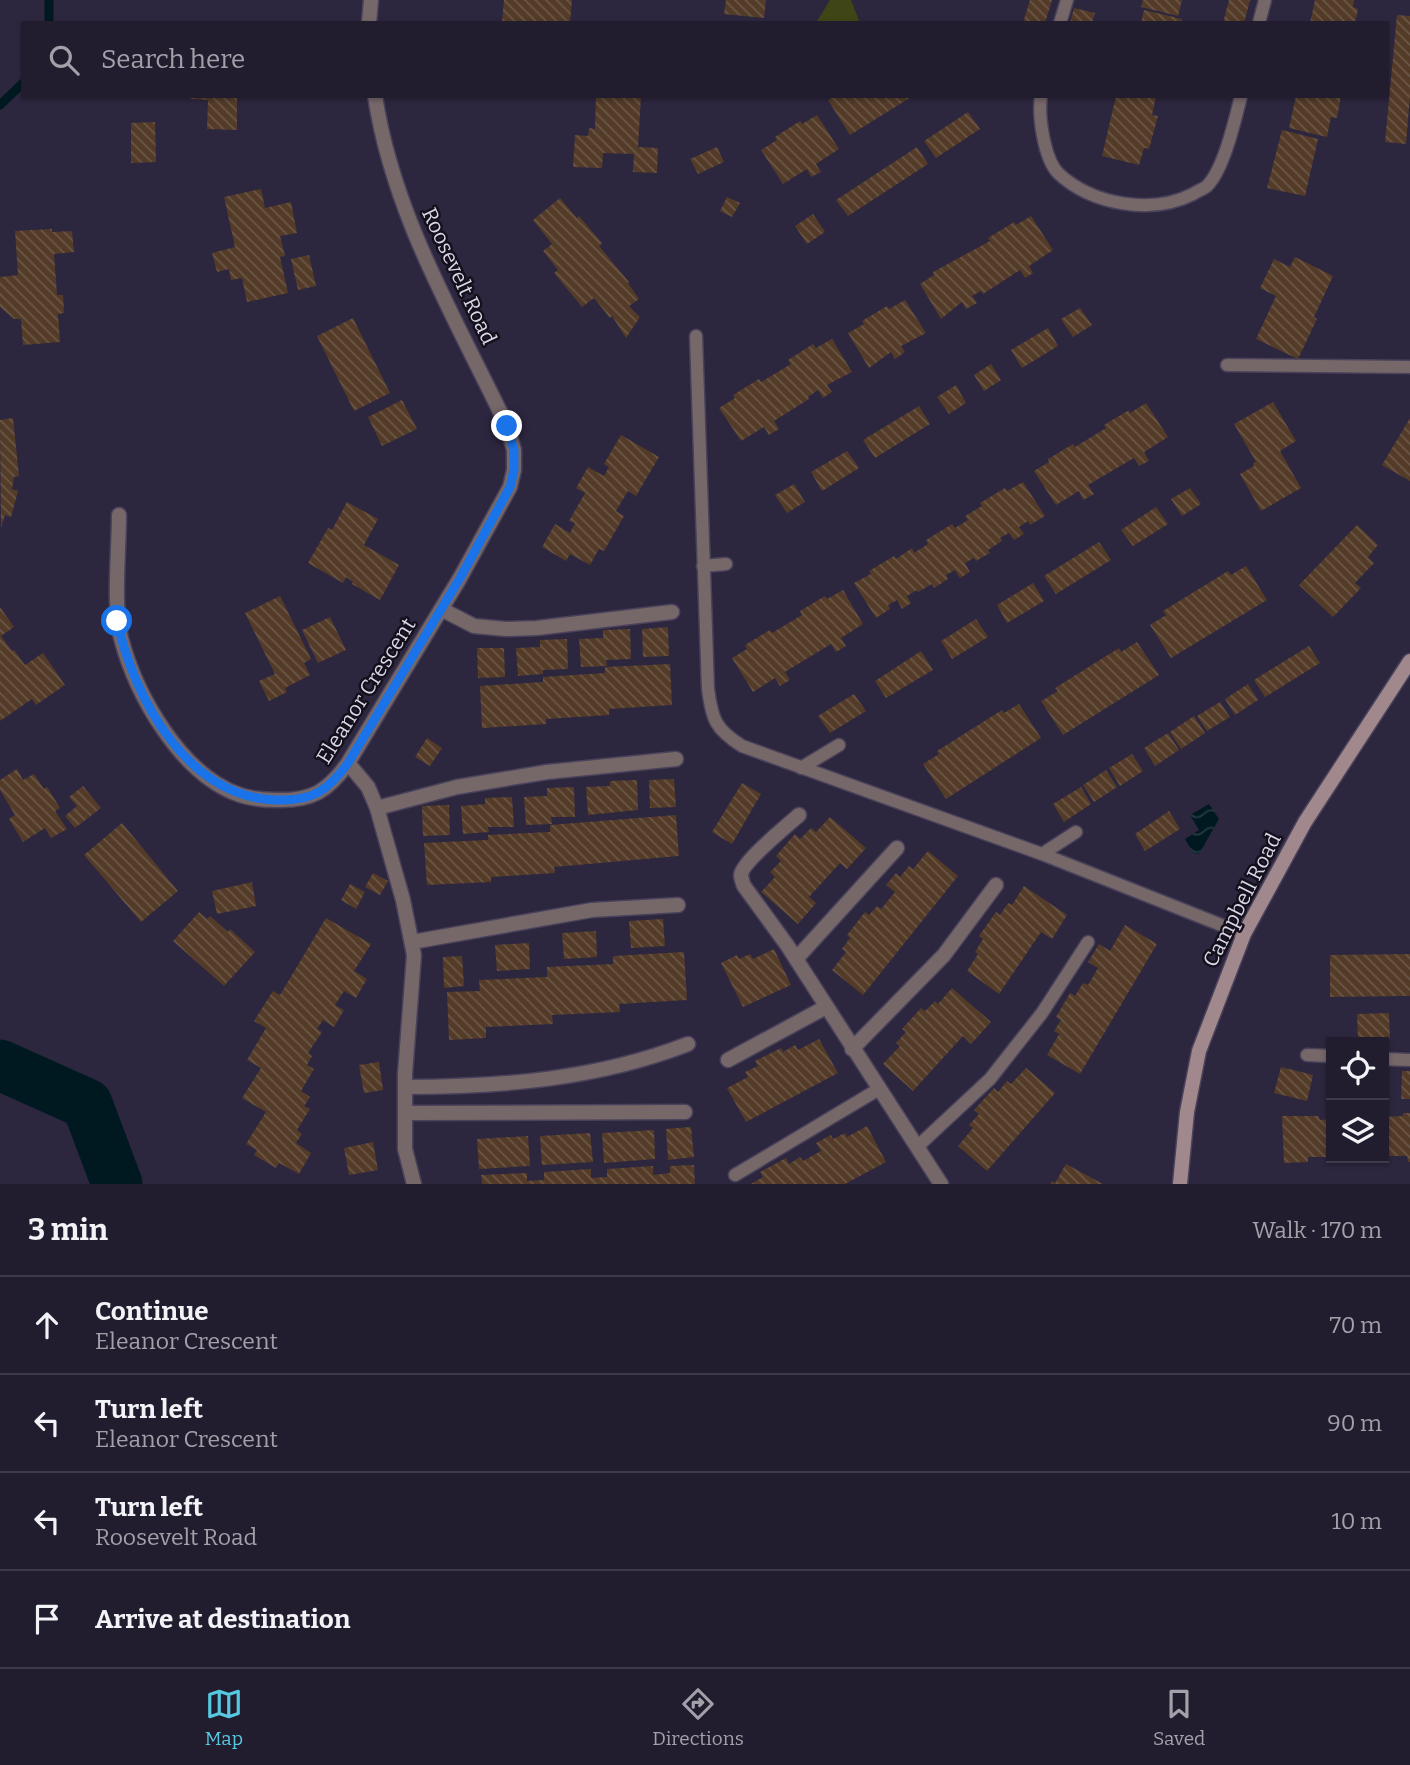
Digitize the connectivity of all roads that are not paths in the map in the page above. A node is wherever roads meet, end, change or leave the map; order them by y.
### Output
1 (370, 0) edge
2 (1067, 0) edge
3 (1265, 0) edge
4 (369, 21) edge
5 (1061, 21) edge
6 (1260, 21) edge
7 (375, 98) edge
8 (1041, 98) edge
9 (1240, 98) edge
10 (696, 336) dead end
11 (1227, 365) dead end
12 (1410, 366) edge
13 (514, 470) joint
14 (119, 515) dead end
15 (726, 564) dead end
16 (703, 566) junction
17 (441, 609) junction
18 (672, 612) dead end
19 (1410, 661) edge
20 (839, 745) dead end
21 (676, 759) dead end
22 (348, 763) junction
23 (802, 768) junction
24 (377, 808) junction
25 (799, 815) dead end
26 (1076, 832) dead end
27 (897, 848) dead end
28 (1041, 854) junction
29 (996, 885) dead end
30 (678, 905) dead end
31 (1244, 934) junction
32 (412, 942) junction
33 (1088, 942) dead end
34 (796, 959) junction
35 (826, 1007) junction
36 (688, 1044) dead end
37 (852, 1049) junction
38 (1307, 1055) dead end
39 (1326, 1056) edge
40 (1389, 1059) edge
41 (728, 1060) dead end
42 (1410, 1060) edge
43 (406, 1087) junction
44 (879, 1089) junction
45 (685, 1112) dead end
46 (406, 1113) junction
47 (917, 1147) junction
48 (735, 1175) dead end
49 (414, 1184) edge
50 (941, 1184) edge
51 (1180, 1184) edge

1 - 4 street
2 - 5 lane
3 - 6 lane
7 - 13 street, Roosevelt Road
8 - 9 lane
10 - 16 lane
11 - 12 lane
13 - 17 street, Eleanor Crescent
14 - 22 street, Eleanor Crescent
15 - 16 lane
16 - 23 lane
17 - 18 street
17 - 22 street, Eleanor Crescent
19 - 31 street, Campbell Road
20 - 23 lane
21 - 24 street
22 - 24 street
23 - 28 lane
24 - 32 street
25 - 34 street
26 - 28 lane
27 - 34 street
28 - 31 lane
29 - 37 street
30 - 32 street
31 - 51 street, Campbell Road
32 - 43 street
33 - 47 lane
34 - 35 street
35 - 37 street
35 - 41 street
36 - 43 street
37 - 44 street
38 - 39 lane
40 - 42 lane
43 - 46 street
44 - 47 street
44 - 48 lane
45 - 46 street
46 - 49 street
47 - 50 street

